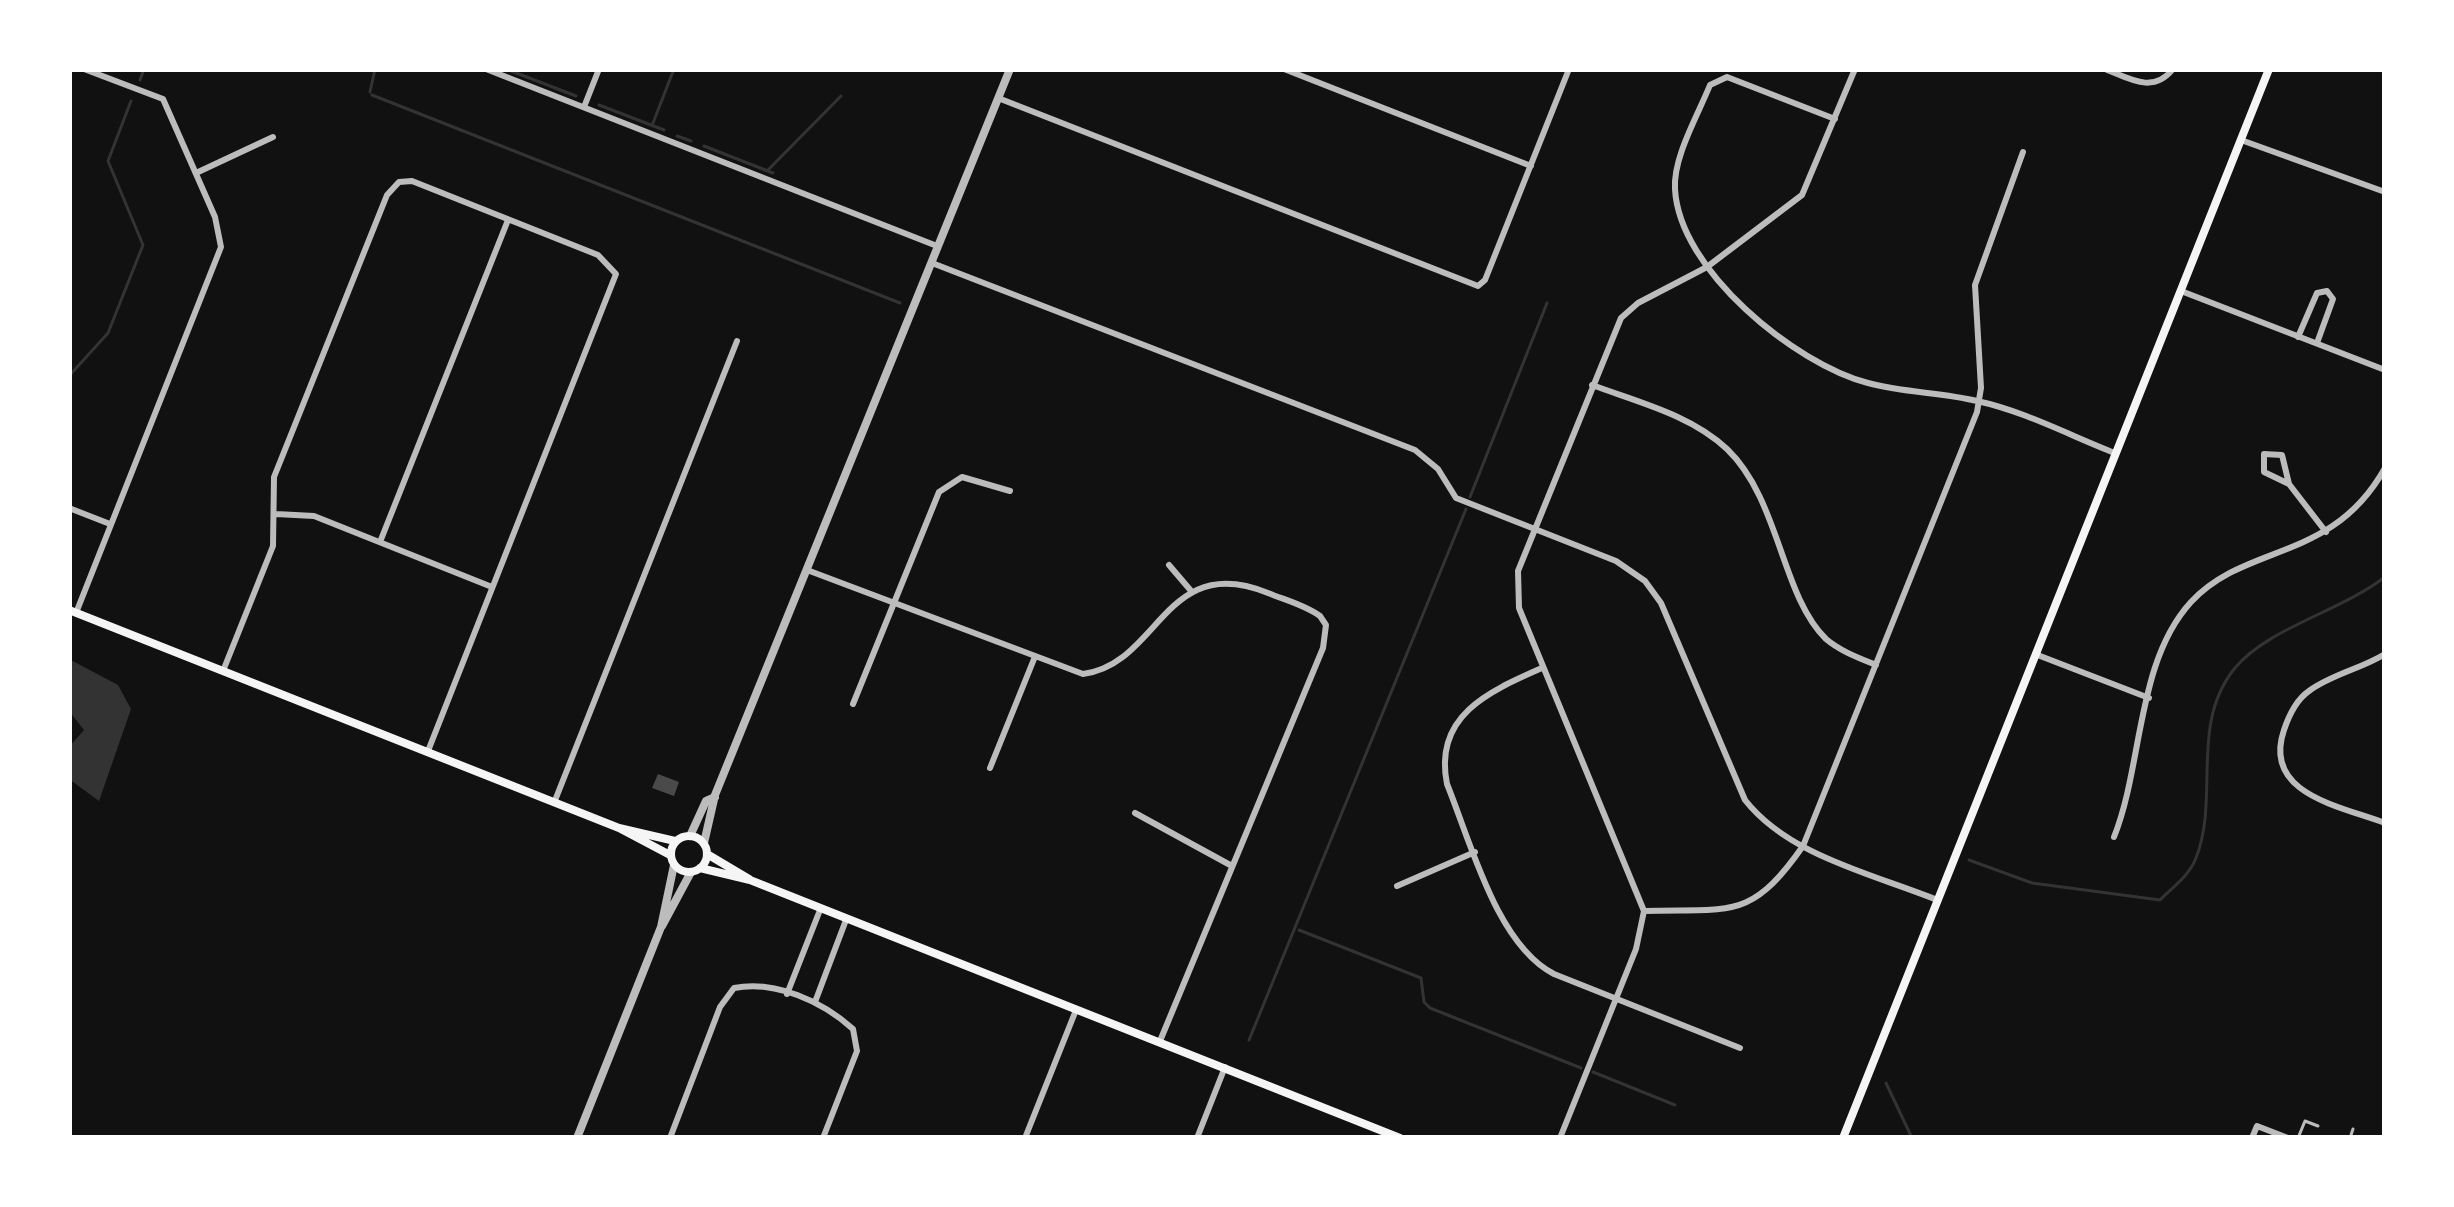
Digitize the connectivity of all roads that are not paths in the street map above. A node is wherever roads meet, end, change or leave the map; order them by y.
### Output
1 (84, 69) edge
2 (486, 69) edge
3 (599, 69) edge
4 (1010, 69) edge
5 (1284, 69) edge
6 (1570, 69) edge
7 (1855, 69) edge
8 (2105, 69) edge
9 (2173, 69) edge
10 (2269, 69) edge
11 (998, 98) junction
12 (584, 107) junction
13 (1835, 119) junction
14 (272, 137) dead end
15 (2241, 140) junction
16 (2024, 152) dead end
17 (1531, 166) junction
18 (196, 172) junction
19 (2385, 192) edge
20 (508, 220) junction
21 (937, 246) junction
22 (931, 262) junction
23 (1707, 267) junction
24 (2180, 291) junction
25 (2298, 337) junction
26 (737, 341) dead end
27 (2317, 344) junction
28 (2385, 370) edge
29 (1592, 385) junction
30 (1980, 401) junction
31 (2115, 453) junction
32 (2385, 468) edge
33 (2289, 484) junction
34 (1010, 491) dead end
35 (69, 508) edge
36 (276, 514) junction
37 (110, 524) junction
38 (1534, 529) junction
39 (2326, 532) junction
40 (380, 542) junction
41 (1169, 565) dead end
42 (807, 570) junction
43 (493, 587) junction
44 (1192, 592) junction
45 (893, 604) junction
46 (72, 612) edge
47 (2035, 654) junction
48 (2385, 655) edge
49 (1034, 659) junction
50 (1876, 665) junction
51 (1542, 668) junction
52 (224, 671) junction
53 (2150, 698) junction
54 (853, 704) dead end
55 (428, 752) junction
56 (990, 768) dead end
57 (715, 797) junction
58 (554, 803) junction
59 (1135, 814) dead end
60 (2385, 823) edge
61 (619, 828) junction
62 (690, 836) junction
63 (2114, 837) dead end
64 (676, 841) junction
65 (704, 843) junction
66 (1803, 846) junction
67 (1475, 852) junction
68 (707, 854) junction
69 (672, 860) junction
70 (1232, 866) junction
71 (696, 870) junction
72 (750, 880) junction
73 (1396, 886) dead end
74 (1937, 900) junction
75 (820, 910) junction
76 (1645, 911) junction
77 (846, 920) junction
78 (661, 927) junction
79 (788, 994) junction
80 (1616, 999) junction
81 (815, 1002) junction
82 (1076, 1010) junction
83 (1160, 1041) junction
84 (1740, 1048) dead end
85 (1225, 1067) junction
86 (1365, 1125) junction
87 (2318, 1126) dead end
88 (2353, 1129) dead end
89 (577, 1138) edge
90 (670, 1138) edge
91 (823, 1138) edge
92 (1025, 1138) edge
93 (1197, 1138) edge
94 (1360, 1138) edge
95 (1400, 1138) edge
96 (1560, 1138) edge
97 (1844, 1138) edge
98 (2252, 1138) edge
99 (2288, 1138) edge
100 (2298, 1138) edge
101 (2350, 1138) edge

1 - 18 street
2 - 12 street
3 - 12 street
4 - 11 street
5 - 17 street
6 - 17 street
7 - 13 street
8 - 9 street
10 - 15 main road
11 - 17 street
11 - 21 street
12 - 21 street
13 - 23 street
13 - 23 street
14 - 18 street
15 - 19 street
15 - 24 main road
16 - 30 street
18 - 37 street
20 - 36 street
20 - 40 street
20 - 43 street
21 - 22 street
22 - 38 street
22 - 42 street
23 - 29 street
23 - 30 street
24 - 25 street
24 - 31 main road
25 - 27 street
25 - 27 street
26 - 58 street
27 - 28 street
29 - 38 street
29 - 50 street
30 - 31 street
30 - 50 street
31 - 47 main road
32 - 39 street
33 - 33 street
33 - 39 street
34 - 45 street
35 - 37 street
36 - 40 street
36 - 52 street
37 - 46 street
38 - 51 street
38 - 66 street
39 - 53 street
40 - 43 street
41 - 44 street
42 - 45 street
42 - 57 street
43 - 55 street
44 - 49 street
44 - 70 street
45 - 49 street
45 - 54 street
46 - 52 main road
47 - 53 street
47 - 74 main road
48 - 60 street
49 - 56 street
50 - 66 street
51 - 67 street
51 - 76 street
52 - 55 main road
53 - 63 street
55 - 58 main road
57 - 62 street
57 - 65 street
58 - 61 main road
59 - 70 street
61 - 64 main road
61 - 69 main road
62 - 64 main road
62 - 65 main road
64 - 69 main road
65 - 68 main road
66 - 74 street
66 - 76 street
67 - 73 street
67 - 80 street
68 - 71 main road
68 - 72 main road
69 - 71 main road
69 - 78 street
70 - 83 street
71 - 72 main road
71 - 78 street
72 - 75 main road
74 - 97 main road
75 - 77 main road
75 - 79 street
76 - 80 street
77 - 81 street
77 - 82 main road
78 - 89 street
79 - 81 street
79 - 90 street
80 - 84 street
80 - 96 street
81 - 91 street
82 - 83 main road
82 - 92 street
83 - 85 main road
85 - 86 main road
85 - 93 street
86 - 94 street
86 - 95 main road
87 - 100 lane
88 - 101 lane
98 - 99 street

